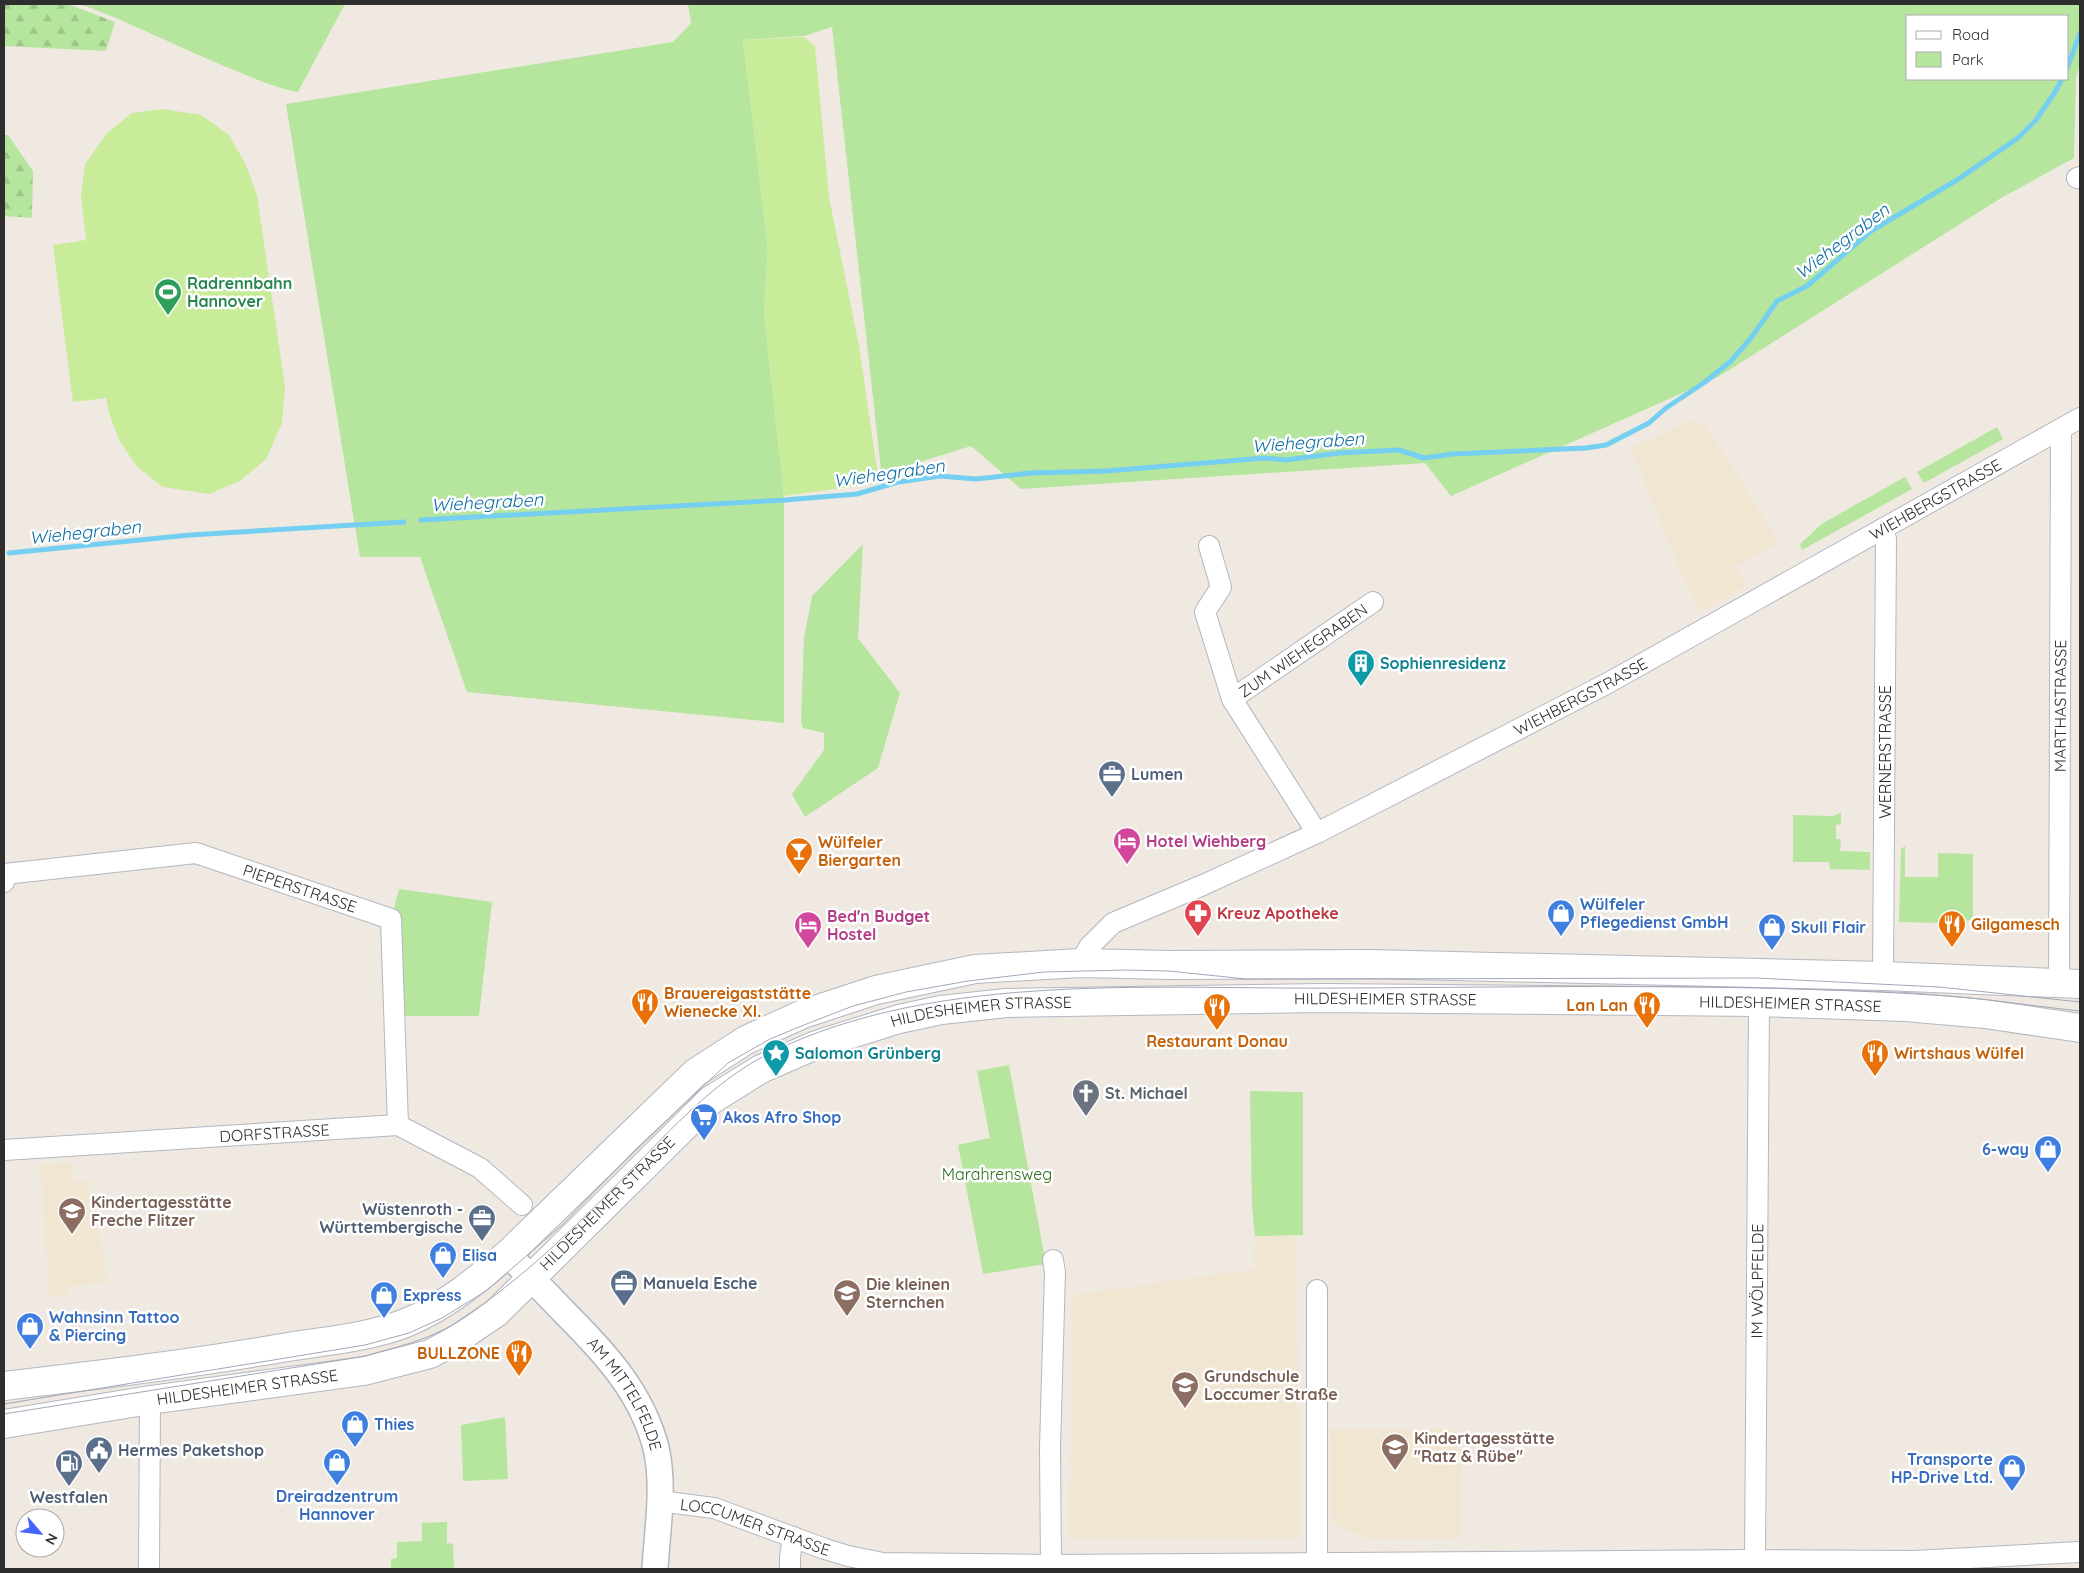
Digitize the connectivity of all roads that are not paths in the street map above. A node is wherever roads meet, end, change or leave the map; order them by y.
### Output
1 (2080, 418) edge
2 (2061, 429) junction
3 (1882, 529) junction
4 (1209, 546) dead end
5 (1374, 602) dead end
6 (1232, 699) junction
7 (1317, 833) junction
8 (4, 878) edge
9 (1080, 963) junction
10 (1883, 976) junction
11 (2070, 984) edge
12 (1759, 1002) junction
13 (2080, 1028) edge
14 (398, 1125) junction
15 (4, 1150) edge
16 (522, 1205) dead end
17 (508, 1254) junction
18 (1053, 1260) dead end
19 (531, 1278) junction
20 (1316, 1290) dead end
21 (4, 1386) edge
22 (150, 1400) junction
23 (4, 1424) edge
24 (659, 1501) junction
25 (793, 1537) junction
26 (2080, 1552) edge
27 (1755, 1560) junction
28 (1317, 1563) junction
29 (1355, 1566) edge
30 (1476, 1566) edge
31 (1051, 1567) edge
32 (149, 1569) edge
33 (655, 1569) edge
34 (790, 1569) edge

1 - 2 street, WIEHBERGSTRASSE
2 - 3 street, WIEHBERGSTRASSE
2 - 11 street, MARTHASTRASSE
3 - 7 street, WIEHBERGSTRASSE
3 - 10 street, WERNERSTRASSE
4 - 6 street, ZUM WIEHEGRABEN
5 - 6 street, ZUM WIEHEGRABEN
6 - 7 street, ZUM WIEHEGRABEN
7 - 9 street, WIEHBERGSTRASSE
8 - 14 street, PIEPERSTRASSE
9 - 10 main road, HILDESHEIMER STRASSE
9 - 17 main road, HILDESHEIMER STRASSE
10 - 11 main road, HILDESHEIMER STRASSE
12 - 13 main road, HILDESHEIMER STRASSE
12 - 19 main road, HILDESHEIMER STRASSE
12 - 27 street, IM WÖLPFELDE
14 - 15 street, DORFSTRASSE
14 - 16 street
17 - 19 street, AM MITTELFELDE
17 - 21 main road, HILDESHEIMER STRASSE
18 - 31 street
19 - 22 main road, HILDESHEIMER STRASSE
19 - 24 street, AM MITTELFELDE
20 - 28 street
22 - 23 main road, HILDESHEIMER STRASSE
22 - 32 street
24 - 25 street, LOCCUMER STRASSE
24 - 33 street, AM MITTELFELDE
25 - 31 street, LOCCUMER STRASSE
25 - 34 street
26 - 27 street, LOCCUMER STRASSE
27 - 30 street, LOCCUMER STRASSE
28 - 29 street, LOCCUMER STRASSE
28 - 31 street, LOCCUMER STRASSE
29 - 30 street, LOCCUMER STRASSE

